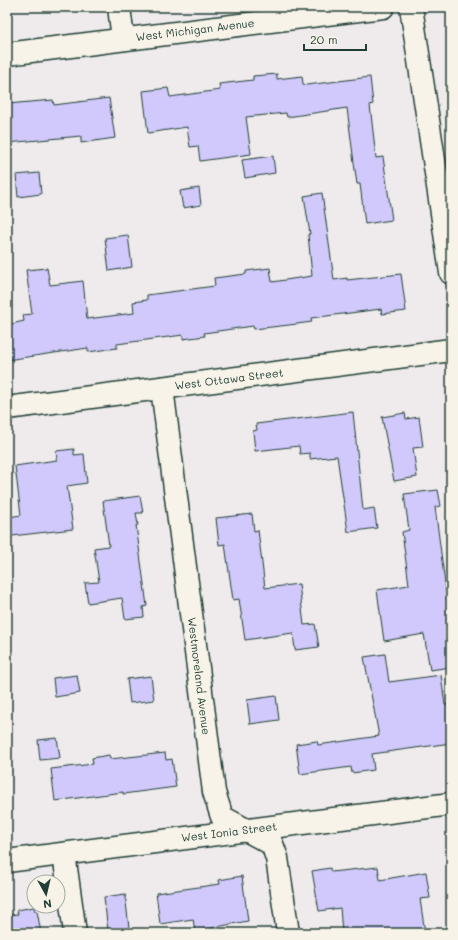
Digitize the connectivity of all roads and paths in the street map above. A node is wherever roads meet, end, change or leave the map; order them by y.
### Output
1 (119, 7) edge
2 (383, 7) edge
3 (411, 7) edge
4 (123, 39) junction
5 (7, 54) edge
6 (451, 273) edge
7 (451, 350) edge
8 (162, 388) junction
9 (7, 408) edge
10 (451, 804) edge
11 (246, 830) junction
12 (64, 854) junction
13 (7, 861) edge
14 (75, 933) edge
15 (288, 933) edge

1 - 4 street
2 - 4 street, West Michigan Avenue
3 - 6 street
4 - 5 street, West Michigan Avenue
7 - 8 street, West Ottawa Street
8 - 9 street, West Ottawa Street
8 - 11 street, Westmoreland Avenue
10 - 11 street, West Ionia Street
11 - 12 street, West Ionia Street
11 - 15 street, Westmoreland Avenue
12 - 13 street, West Ionia Street
12 - 14 street

